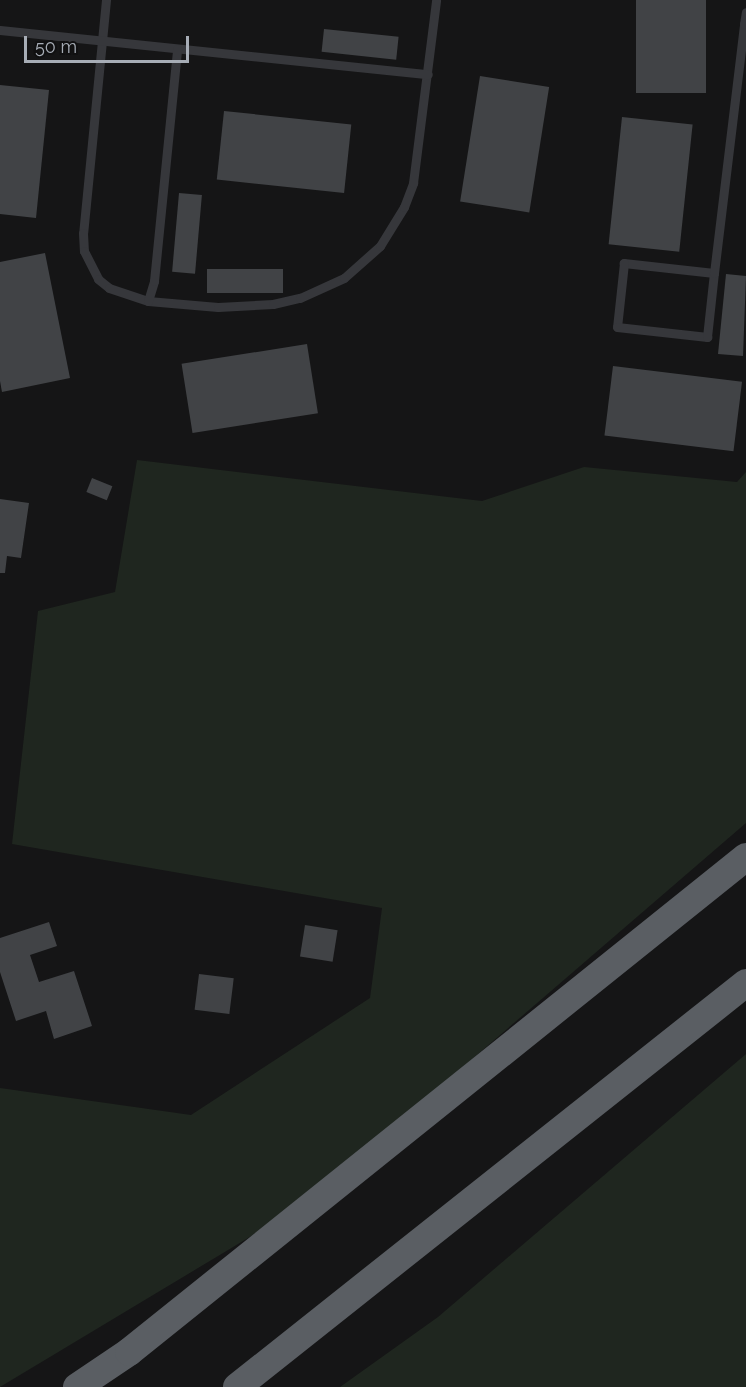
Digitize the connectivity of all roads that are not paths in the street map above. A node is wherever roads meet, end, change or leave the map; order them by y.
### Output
1 (106, 0) edge
2 (436, 0) edge
3 (746, 12) edge
4 (0, 30) edge
5 (102, 41) junction
6 (177, 49) junction
7 (428, 74) junction
8 (714, 273) junction
9 (148, 301) junction
10 (746, 857) edge
11 (746, 983) edge
12 (77, 1387) edge
13 (237, 1387) edge

1 - 5 lane
2 - 7 lane
3 - 8 lane
4 - 5 lane
5 - 6 lane
5 - 9 lane
6 - 7 lane
6 - 9 lane
7 - 9 lane
8 - 8 lane
10 - 12 highway
11 - 13 highway

